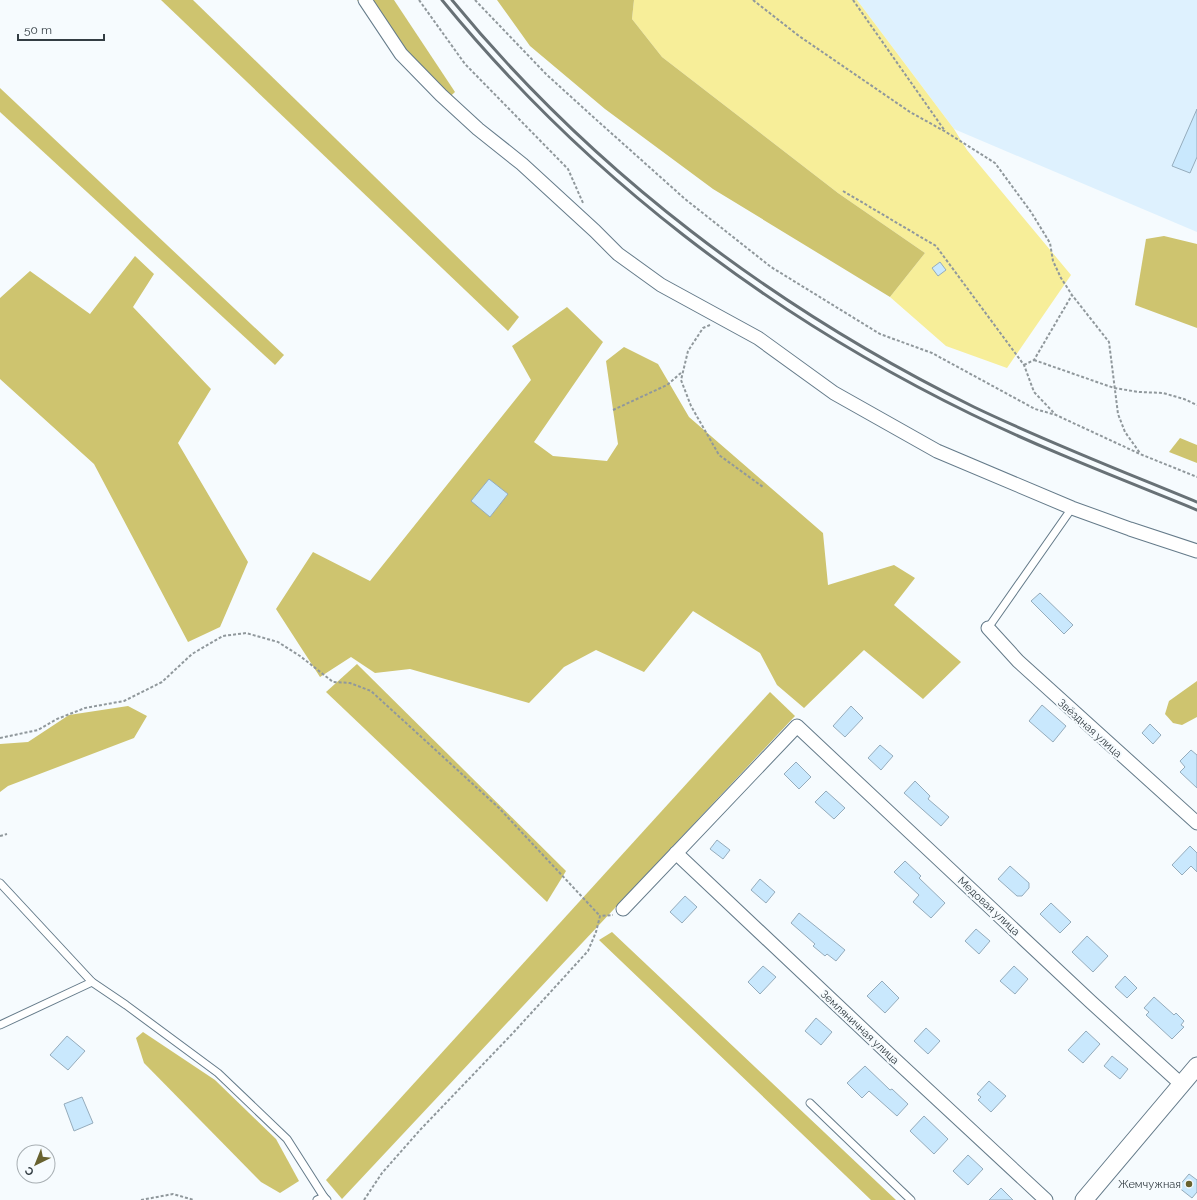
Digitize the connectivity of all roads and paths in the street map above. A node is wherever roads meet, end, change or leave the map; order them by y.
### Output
1 (365, 0) edge
2 (419, 0) edge
3 (475, 0) edge
4 (753, 0) edge
5 (853, 0) edge
6 (946, 132) junction
7 (843, 190) dead end
8 (583, 203) dead end
9 (1072, 295) junction
10 (725, 320) junction
11 (1034, 360) junction
12 (1024, 365) junction
13 (683, 372) junction
14 (1114, 388) junction
15 (1197, 405) edge
16 (613, 410) dead end
17 (1056, 415) junction
18 (1140, 454) junction
19 (1197, 477) edge
20 (763, 487) dead end
21 (1072, 508) junction
22 (1197, 551) edge
23 (988, 628) joint
24 (0, 738) edge
25 (1197, 823) edge
26 (7, 834) dead end
27 (0, 836) edge
28 (676, 853) junction
29 (0, 883) edge
30 (623, 909) joint
31 (600, 916) junction
32 (92, 982) junction
33 (0, 1025) edge
34 (1197, 1066) edge
35 (1181, 1084) junction
36 (810, 1103) dead end
37 (326, 1199) edge
38 (141, 1200) edge
39 (194, 1200) edge
40 (317, 1200) edge
41 (364, 1200) edge
42 (911, 1200) edge
43 (1046, 1200) edge
44 (1084, 1200) edge

1 - 10 street
2 - 8 path
3 - 17 path
4 - 6 path
5 - 6 path
6 - 9 path
7 - 12 path
9 - 11 path
9 - 14 path
10 - 13 path
10 - 21 street
11 - 12 path
11 - 14 path
12 - 17 path
13 - 16 path
13 - 20 path
14 - 15 path
14 - 18 path
17 - 18 path
18 - 19 path
21 - 22 street
21 - 23 lane
23 - 25 street, Звёздная улица
24 - 31 path
26 - 27 path
28 - 30 street
28 - 35 street, Медовая улица
28 - 43 street, Земляничная улица
29 - 32 lane
30 - 31 path
31 - 41 path
32 - 33 lane
32 - 37 lane
34 - 35 street
35 - 44 street
36 - 42 lane
37 - 40 lane
38 - 39 path

